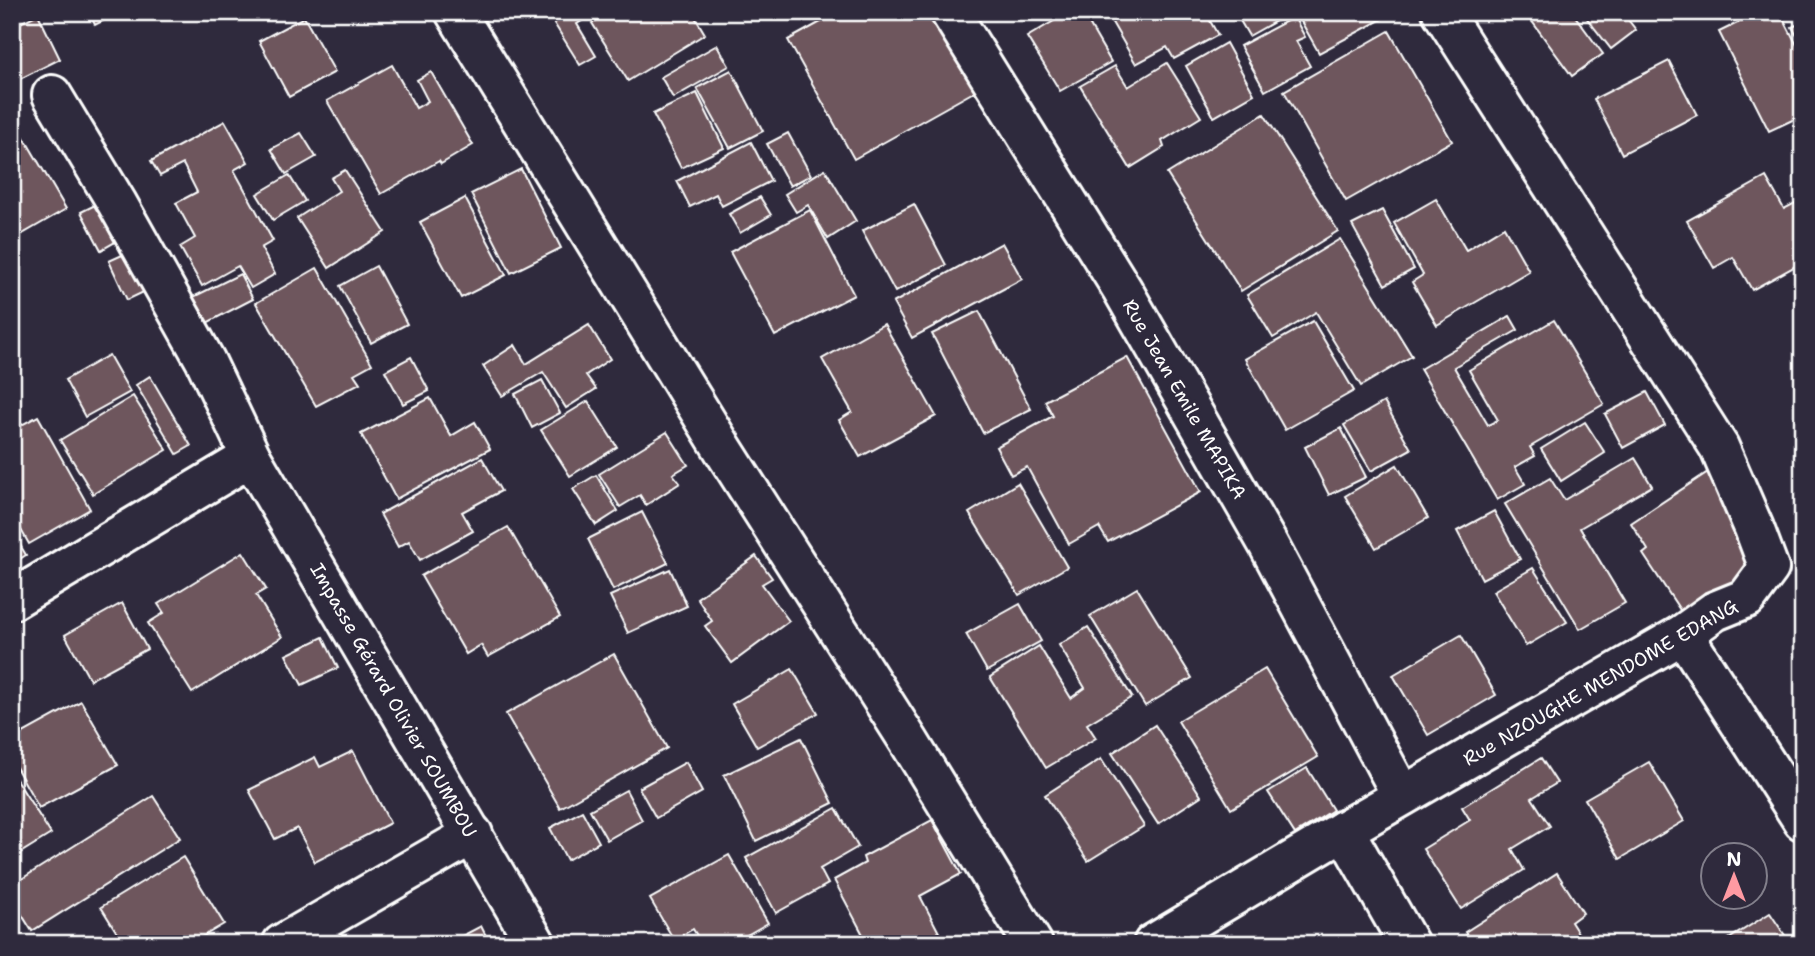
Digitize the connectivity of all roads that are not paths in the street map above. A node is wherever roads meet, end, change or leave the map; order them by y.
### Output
1 (455, 12) edge
2 (950, 12) edge
3 (1442, 12) edge
4 (52, 95) dead end
5 (251, 457) junction
6 (12, 600) edge
7 (1683, 634) junction
8 (1402, 796) junction
9 (1803, 821) edge
10 (1344, 830) junction
11 (473, 834) junction
12 (282, 944) edge
13 (536, 944) edge
14 (1033, 944) edge
15 (1153, 944) edge
16 (1409, 944) edge

1 - 14 street
2 - 8 street, Rue Jean Emile MAPIKA
3 - 7 street, Rue NZOUGHE MENDOME EDANG
4 - 5 street, Impasse Gérard Olivier SOUMBOU
5 - 6 street
5 - 11 street, Impasse Gérard Olivier SOUMBOU
7 - 8 street, Rue NZOUGHE MENDOME EDANG
7 - 9 street
8 - 10 street, Rue NZOUGHE MENDOME EDANG
10 - 15 street, Rue NZOUGHE MENDOME EDANG
10 - 16 street
11 - 12 street
11 - 13 street, Impasse Gérard Olivier SOUMBOU

